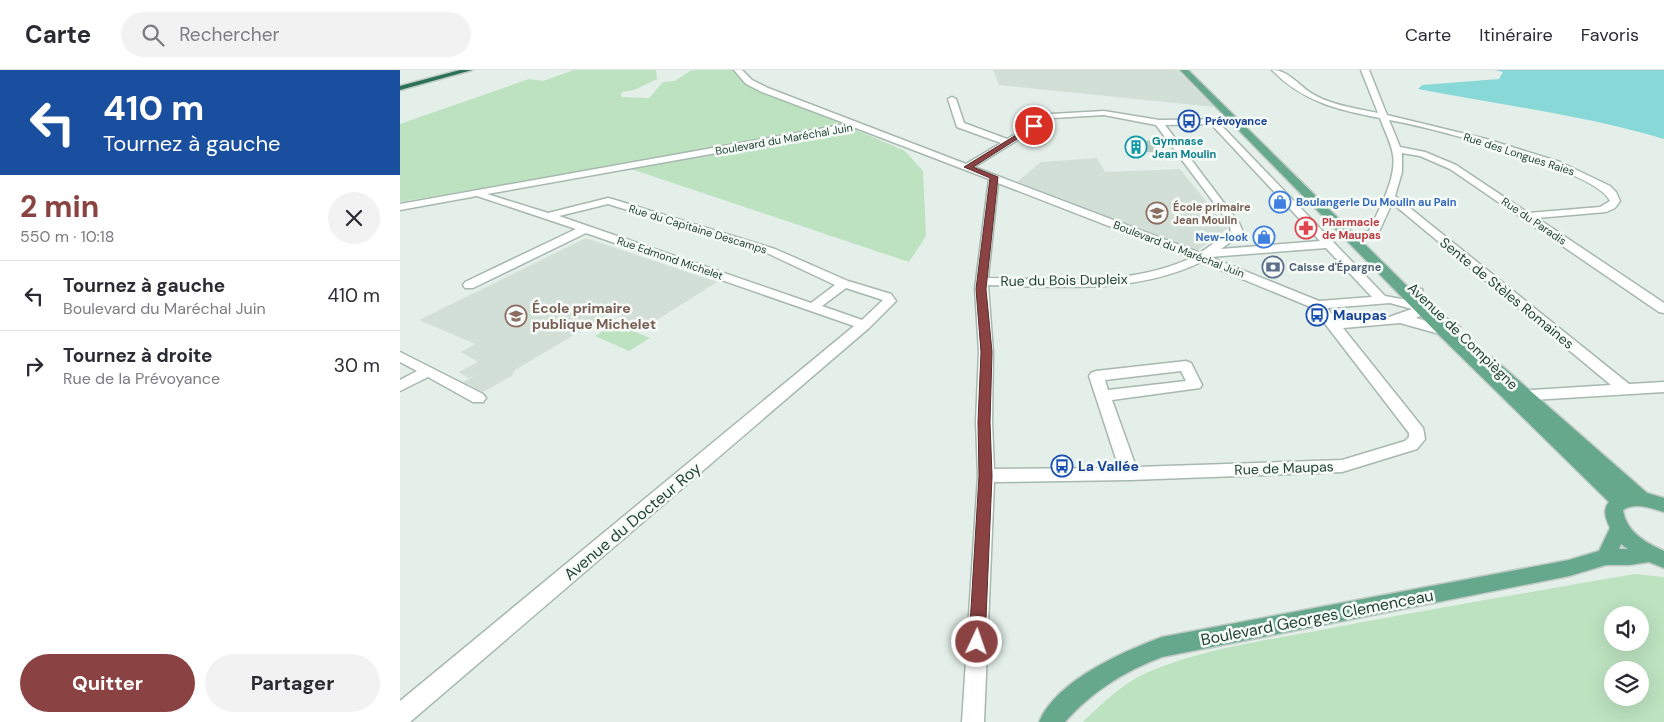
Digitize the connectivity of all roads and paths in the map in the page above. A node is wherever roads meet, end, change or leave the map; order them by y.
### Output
1 (456, 70) edge
2 (468, 70) edge
3 (738, 70) edge
4 (1184, 70) edge
5 (1276, 70) edge
6 (1365, 70) edge
7 (400, 86) edge
8 (952, 99) dead end
9 (1384, 117) junction
10 (1213, 121) junction
11 (1234, 121) junction
12 (1159, 123) junction
13 (858, 125) junction
14 (1008, 142) junction
15 (1396, 149) junction
16 (967, 167) junction
17 (994, 177) junction
18 (475, 194) junction
19 (1389, 196) junction
20 (400, 207) edge
21 (548, 216) junction
22 (1528, 216) junction
23 (585, 229) junction
24 (1355, 236) junction
25 (1329, 244) junction
26 (1204, 256) junction
27 (982, 281) junction
28 (844, 284) junction
29 (1397, 285) junction
30 (469, 286) dead end
31 (1418, 292) junction
32 (1386, 299) junction
33 (1318, 305) junction
34 (1418, 306) junction
35 (812, 308) junction
36 (1664, 308) edge
37 (1400, 319) junction
38 (864, 325) junction
39 (1333, 325) junction
40 (1448, 329) junction
41 (400, 356) edge
42 (428, 371) junction
43 (400, 386) edge
44 (1664, 387) edge
45 (1625, 389) junction
46 (1103, 396) junction
47 (1517, 396) junction
48 (478, 398) dead end
49 (1130, 474) junction
50 (986, 476) junction
51 (1642, 499) junction
52 (1620, 502) junction
53 (1664, 505) edge
54 (1619, 529) junction
55 (1606, 557) junction
56 (1657, 557) edge
57 (403, 709) edge
58 (973, 722) edge
59 (1050, 722) edge

1 - 7 highway
2 - 7 highway
3 - 13 street
4 - 11 main road, Avenue de Compiègne
5 - 9 street
6 - 9 street
8 - 14 street
9 - 15 street
9 - 22 street, Rue des Longues Raies
10 - 11 street
10 - 12 street
10 - 25 street
11 - 24 main road, Avenue de Compiègne
12 - 14 street
12 - 26 street
13 - 16 street, Boulevard du Maréchal Juin
13 - 18 street, Boulevard du Maréchal Juin
14 - 16 street
15 - 19 street
15 - 22 street, Rue du Paradis
16 - 17 street, Boulevard du Maréchal Juin
17 - 26 street, Boulevard du Maréchal Juin
17 - 27 street
18 - 20 street, Boulevard du Maréchal Juin
18 - 21 street, Rue Edmond Michelet
19 - 24 street
19 - 45 street, Sente de Stèles Romaines
21 - 23 street, Rue Edmond Michelet
21 - 28 street, Rue du Capitaine Descamps
22 - 36 street, Rue du Paradis
23 - 30 street
23 - 35 street, Rue Edmond Michelet
24 - 29 main road, Avenue de Compiègne
24 - 31 main road, Avenue de Compiègne
25 - 26 street
25 - 32 street
26 - 27 street, Rue du Bois Dupleix
26 - 33 street, Boulevard du Maréchal Juin
27 - 50 street
28 - 35 street
28 - 38 street, Rue du Capitaine Descamps
29 - 32 street
29 - 34 main road, Avenue de Compiègne
31 - 34 street
31 - 40 main road, Avenue de Compiègne
32 - 33 street
32 - 34 street
33 - 39 street, Rue de Maupas
34 - 37 street
34 - 40 main road, Avenue de Compiègne
35 - 38 street, Rue Edmond Michelet
37 - 39 street
37 - 40 street
38 - 57 street, Avenue du Docteur Roy
39 - 49 street, Rue de Maupas
40 - 47 main road, Avenue de Compiègne
41 - 42 street
42 - 43 street
42 - 48 street
44 - 45 street
45 - 47 street
46 - 46 street
46 - 49 street
47 - 51 main road, Avenue de Compiègne
47 - 52 main road, Avenue de Compiègne
49 - 50 street, Rue de Maupas
50 - 58 street
51 - 52 main road
51 - 53 main road
52 - 54 main road
54 - 55 main road
54 - 56 main road
55 - 56 main road, Boulevard Georges Clemenceau
55 - 59 main road, Boulevard Georges Clemenceau

